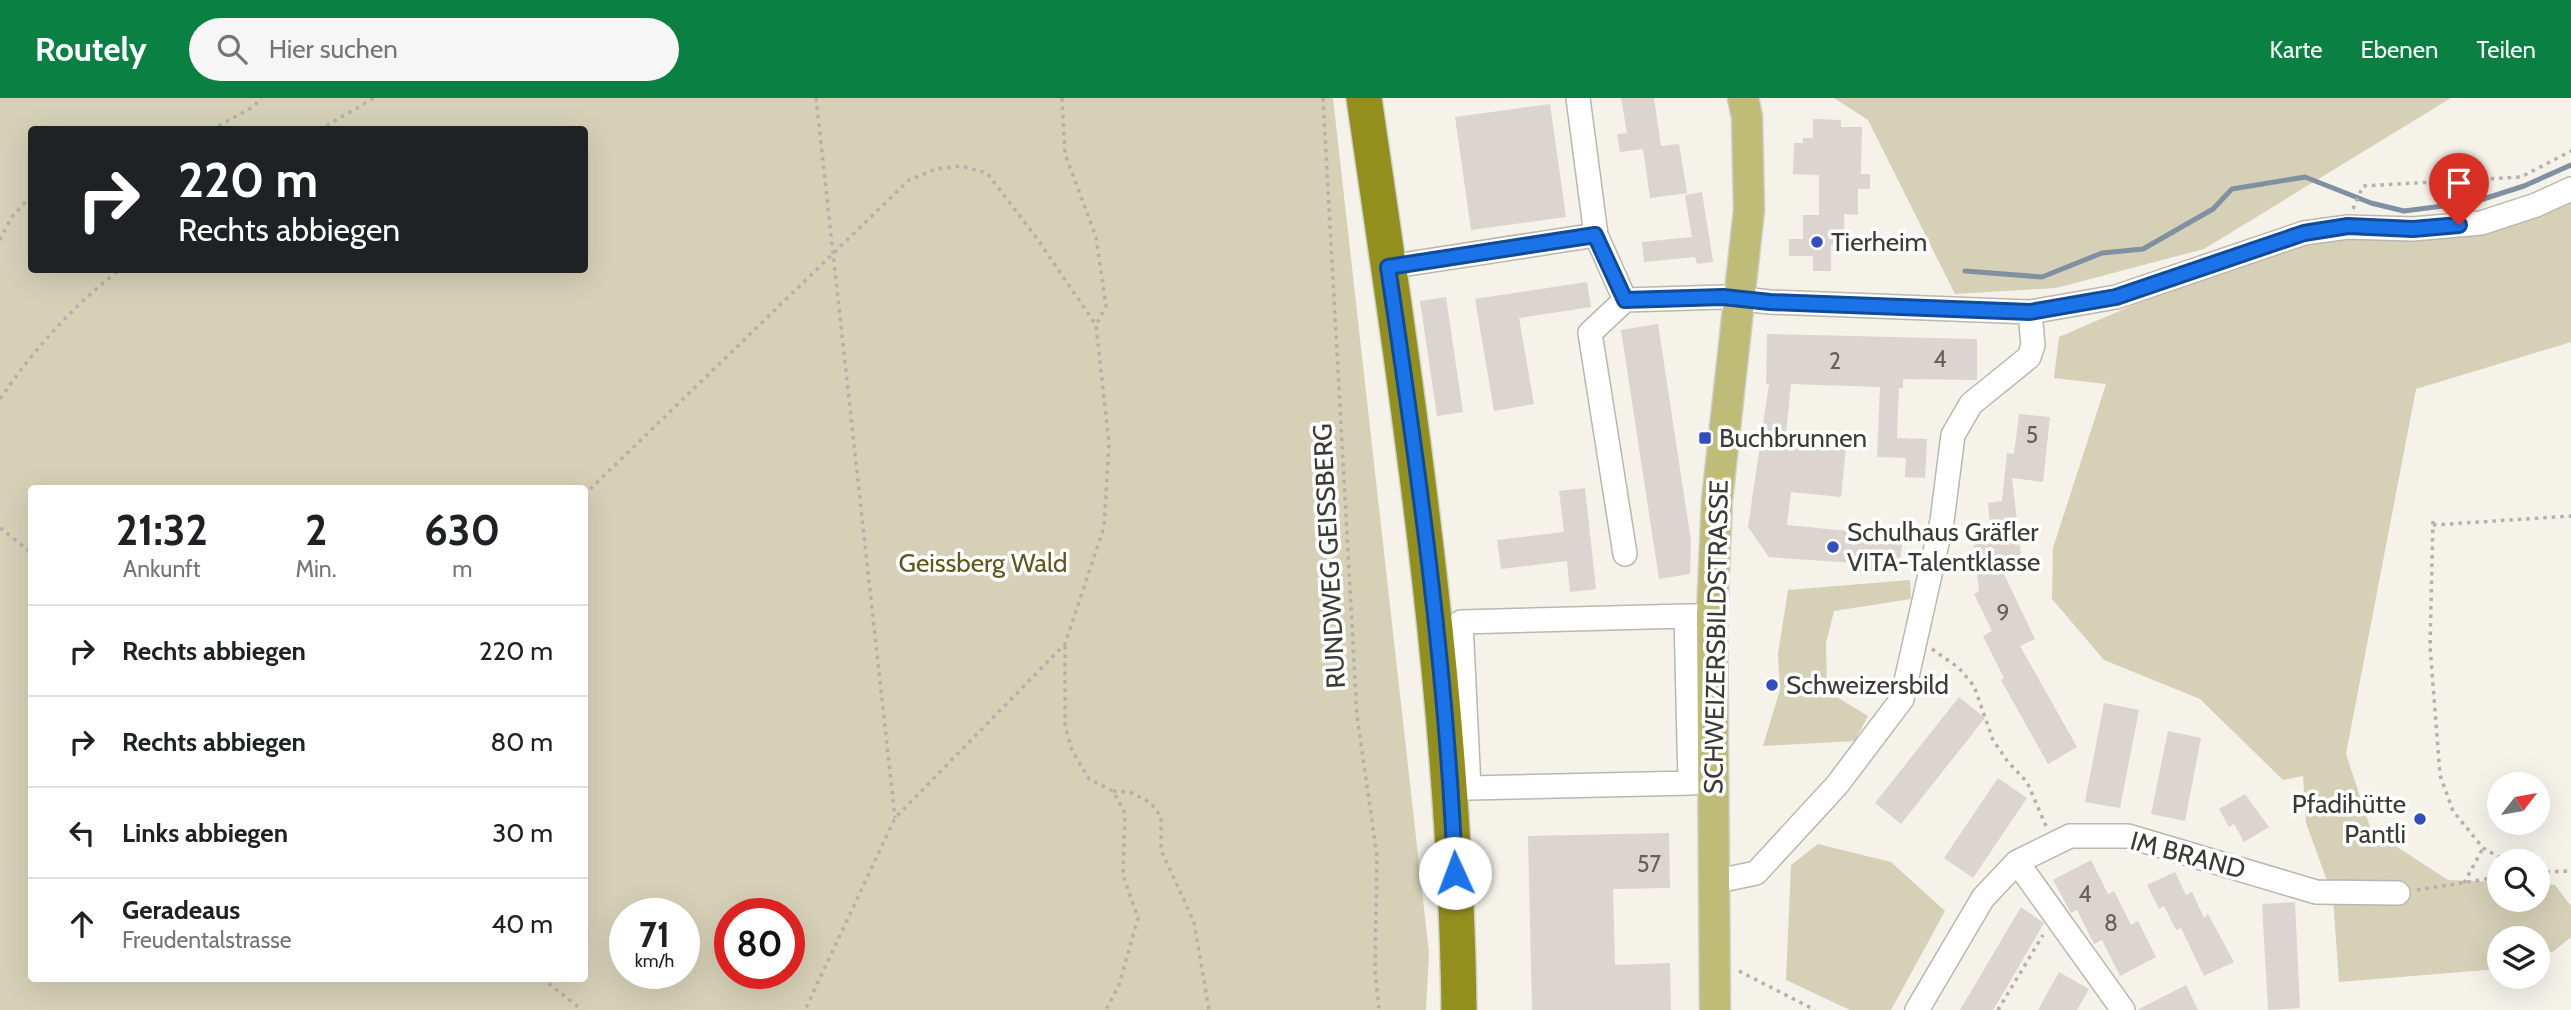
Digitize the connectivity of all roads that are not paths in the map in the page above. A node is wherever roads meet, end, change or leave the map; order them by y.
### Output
1 (1364, 98) edge
2 (1578, 98) edge
3 (1743, 98) edge
4 (2571, 189) edge
5 (1595, 235) junction
6 (1388, 267) junction
7 (1739, 298) junction
8 (1625, 300) junction
9 (2030, 312) junction
10 (1625, 554) dead end
11 (1699, 616) junction
12 (1701, 782) junction
13 (2018, 862) junction
14 (1713, 882) junction
15 (2398, 893) road end
16 (1459, 1010) edge
17 (1715, 1010) edge
18 (1917, 1010) edge
19 (2123, 1010) edge

1 - 6 highway
2 - 5 street
3 - 7 main road, SCHWEIZERSBILDSTRASSE
4 - 9 street
5 - 6 street
5 - 8 street
6 - 16 highway
7 - 8 street
7 - 9 street
7 - 11 main road, SCHWEIZERSBILDSTRASSE
8 - 10 street
9 - 14 street
11 - 12 main road, SCHWEIZERSBILDSTRASSE
11 - 12 street
12 - 14 main road, SCHWEIZERSBILDSTRASSE
13 - 15 street, IM BRAND
13 - 18 street, IM BRAND
13 - 19 street
14 - 17 main road, SCHWEIZERSBILDSTRASSE

